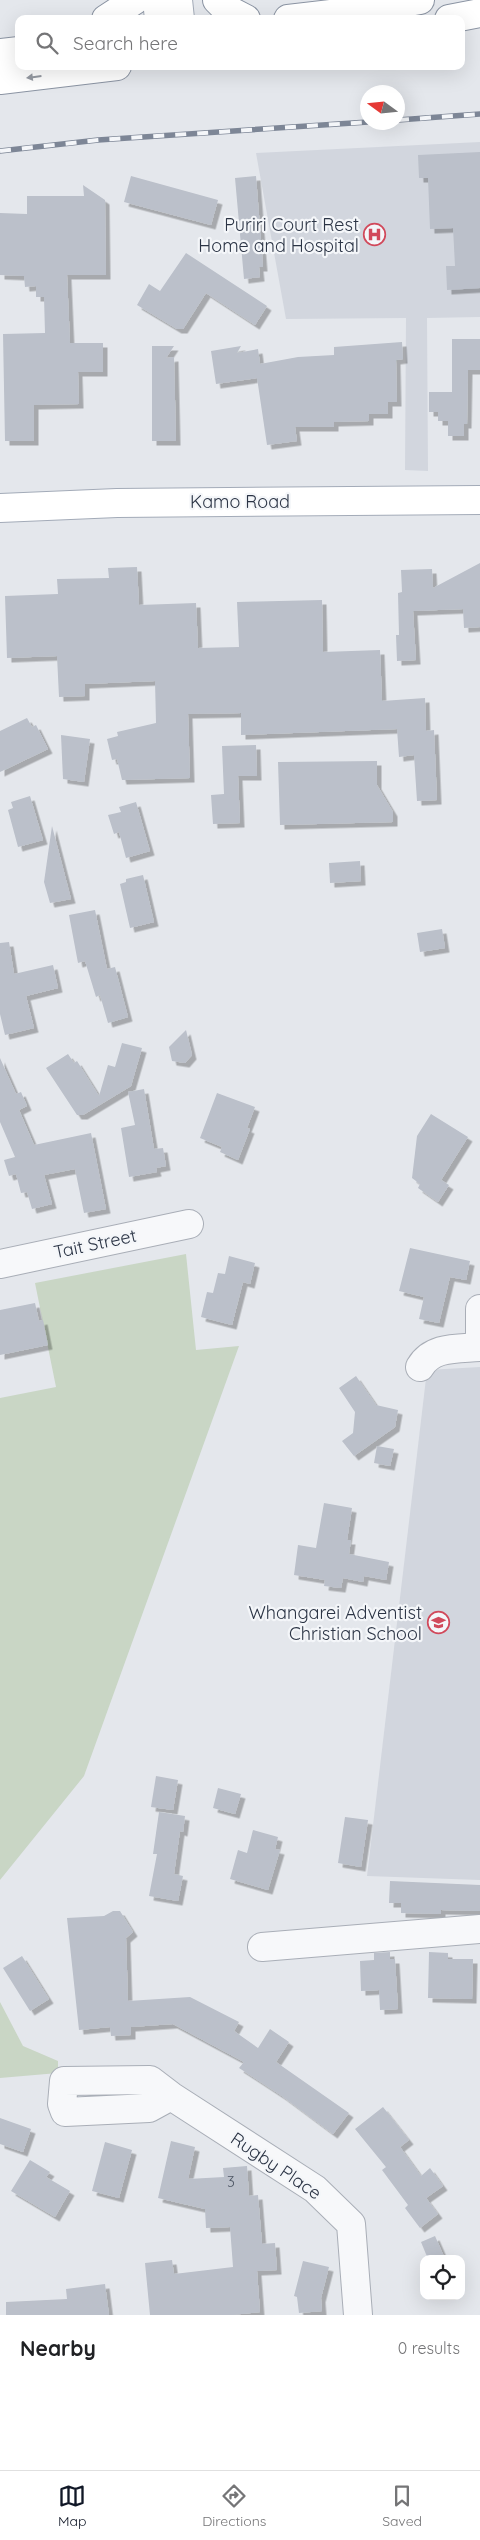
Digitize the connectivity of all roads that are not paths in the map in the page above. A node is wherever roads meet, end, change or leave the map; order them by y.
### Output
1 (135, 0) edge
2 (157, 0) edge
3 (178, 0) edge
4 (217, 0) edge
5 (420, 0) edge
6 (480, 13) edge
7 (112, 15) edge
8 (159, 15) edge
9 (180, 15) edge
10 (238, 15) edge
11 (322, 15) edge
12 (465, 16) edge
13 (15, 51) edge
14 (0, 53) edge
15 (84, 70) edge
16 (0, 80) edge
17 (480, 500) edge
18 (0, 508) edge
19 (189, 1224) dead end
20 (0, 1264) edge
21 (480, 1309) edge
22 (480, 1335) edge
23 (480, 1347) edge
24 (420, 1367) dead end
25 (480, 1929) edge
26 (262, 1947) dead end
27 (171, 2096) dead end
28 (358, 2315) edge

1 - 7 main road
2 - 8 main road
3 - 9 main road
4 - 10 main road
5 - 11 main road
6 - 12 main road
13 - 14 main road
15 -> 16 main road
17 - 18 main road, Kamo Road
19 - 20 street, Tait Street
21 - 22 street
23 - 24 street
25 - 26 street
27 - 28 street, Rugby Place

